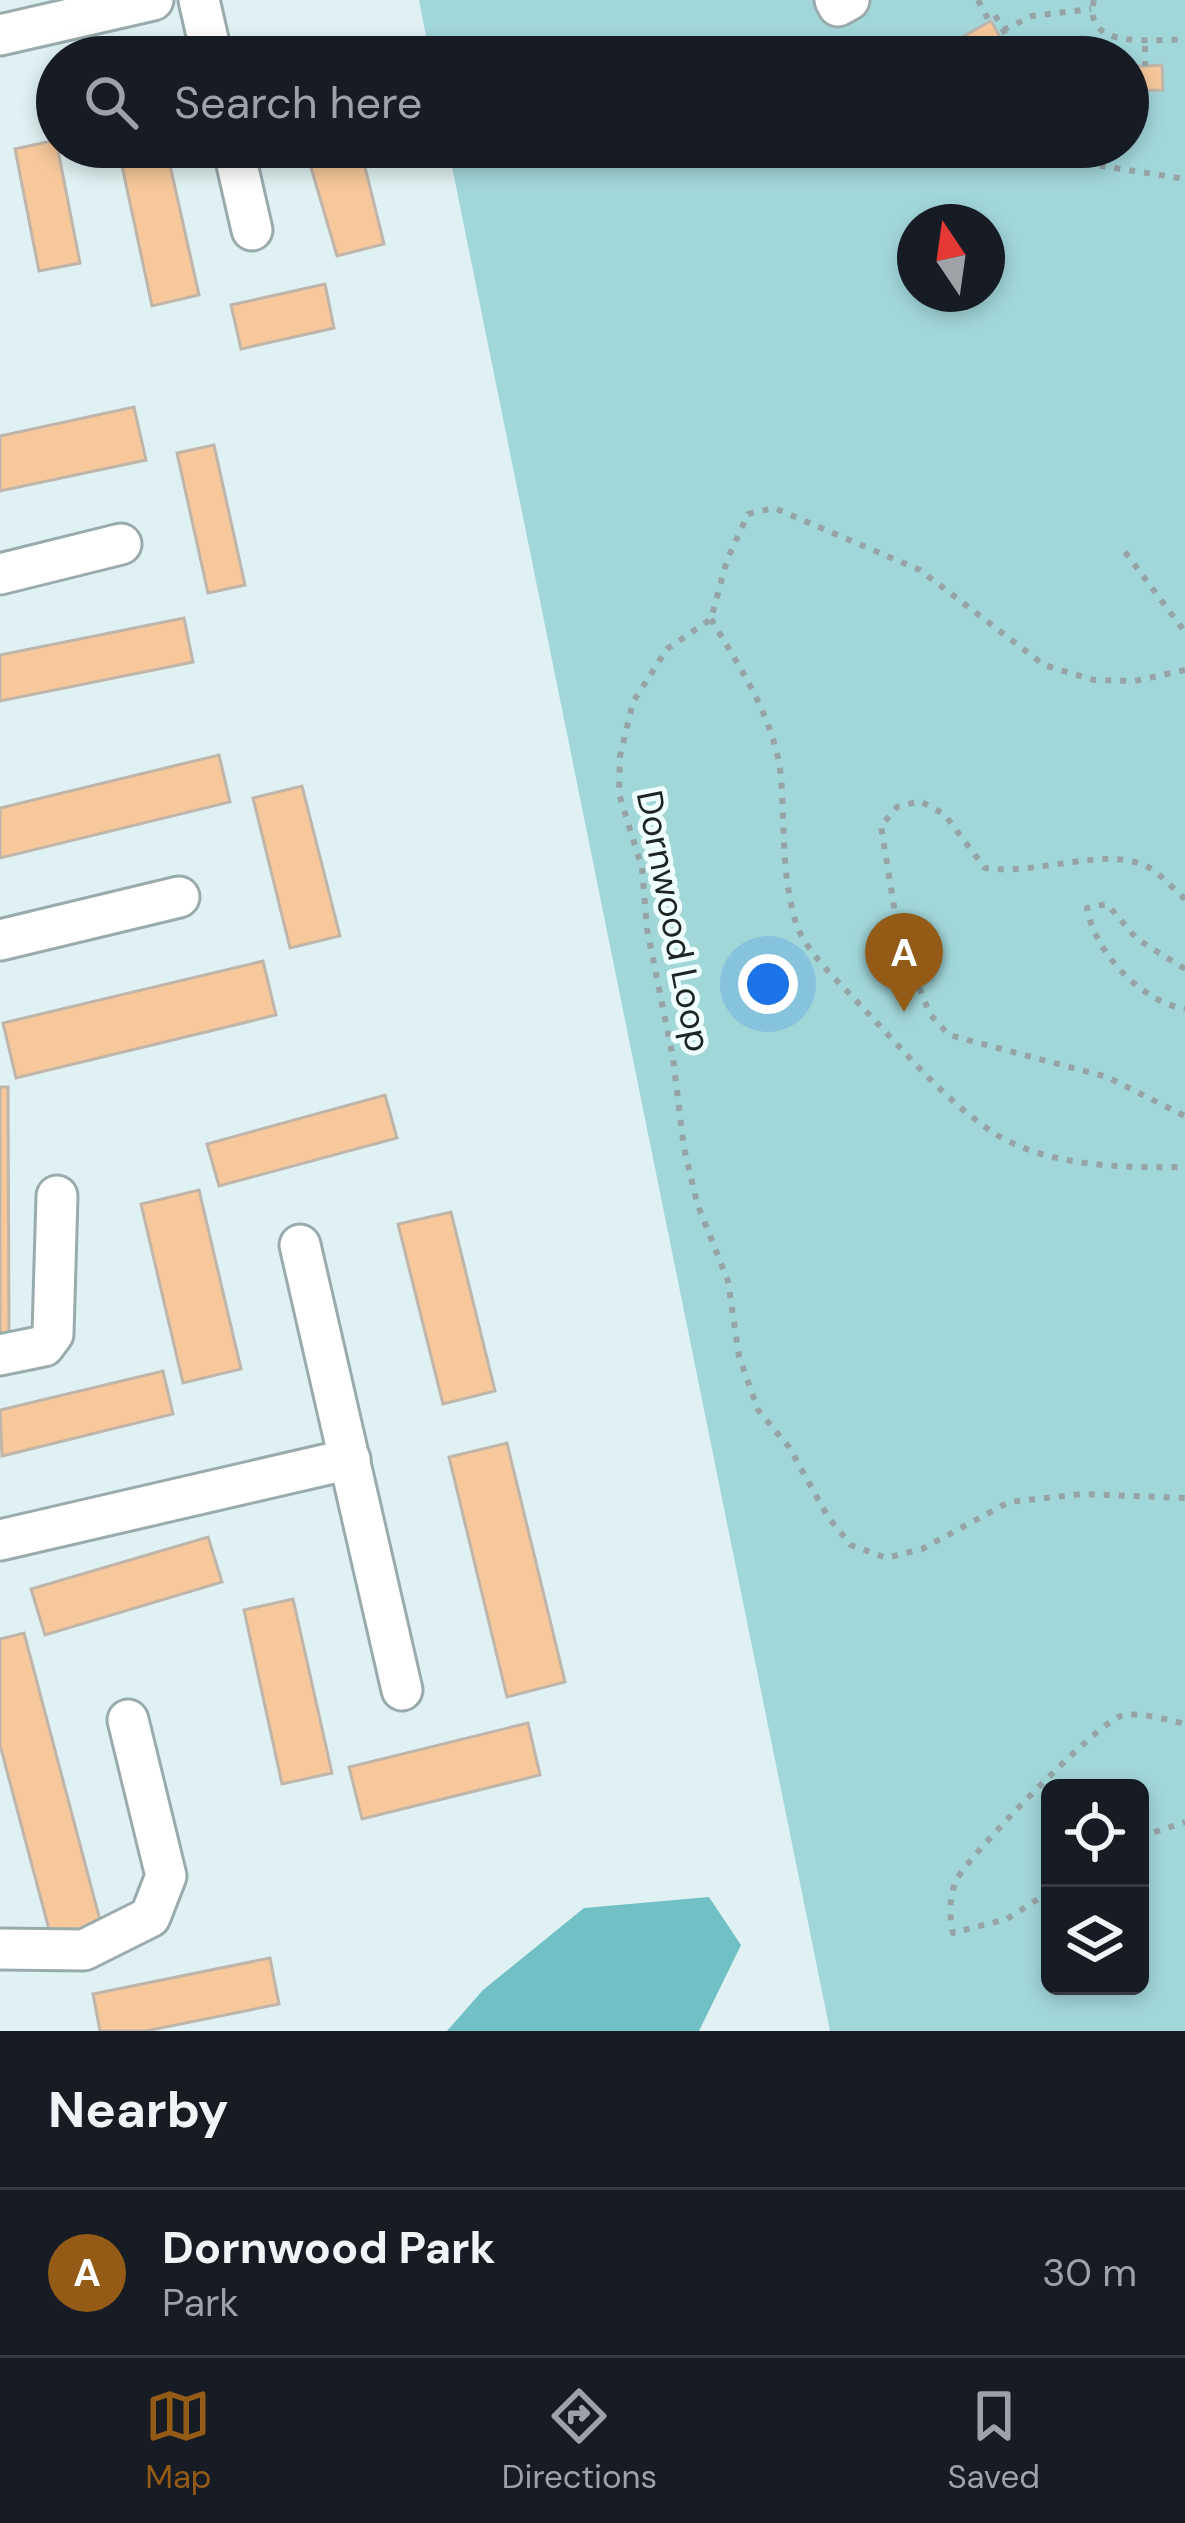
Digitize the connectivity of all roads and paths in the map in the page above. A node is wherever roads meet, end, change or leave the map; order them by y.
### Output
1 (153, 0) edge
2 (200, 0) edge
3 (836, 0) edge
4 (849, 0) edge
5 (978, 0) edge
6 (1093, 4) edge
7 (1003, 30) junction
8 (0, 35) edge
9 (208, 36) edge
10 (1006, 36) edge
11 (1115, 36) edge
12 (1185, 40) edge
13 (1149, 44) edge
14 (238, 168) edge
15 (1119, 168) edge
16 (1185, 178) edge
17 (252, 230) dead end
18 (121, 544) dead end
19 (1125, 552) dead end
20 (0, 574) edge
21 (711, 619) junction
22 (1185, 632) edge
23 (1185, 670) edge
24 (179, 898) dead end
25 (1185, 899) edge
26 (0, 940) edge
27 (1185, 969) edge
28 (1185, 1009) edge
29 (1185, 1116) edge
30 (1185, 1167) edge
31 (57, 1196) dead end
32 (300, 1245) dead end
33 (0, 1355) edge
34 (350, 1460) junction
35 (1185, 1498) edge
36 (0, 1540) edge
37 (402, 1690) dead end
38 (128, 1720) dead end
39 (1185, 1724) edge
40 (1185, 1822) edge
41 (1149, 1834) edge
42 (1041, 1897) edge
43 (0, 1949) edge

1 - 8 street
2 - 9 street
3 - 4 street
5 - 7 path
6 - 7 path
6 - 11 path
7 - 10 path
12 - 13 path
14 - 17 street
15 - 16 path
18 - 20 street
19 - 22 path
21 - 23 path
21 - 30 path
21 - 35 path, Dornwood Loop
24 - 26 street
25 - 29 path
27 - 28 path
31 - 33 street
32 - 34 street
34 - 36 street
34 - 37 street
38 - 43 street
39 - 42 path
40 - 41 path

